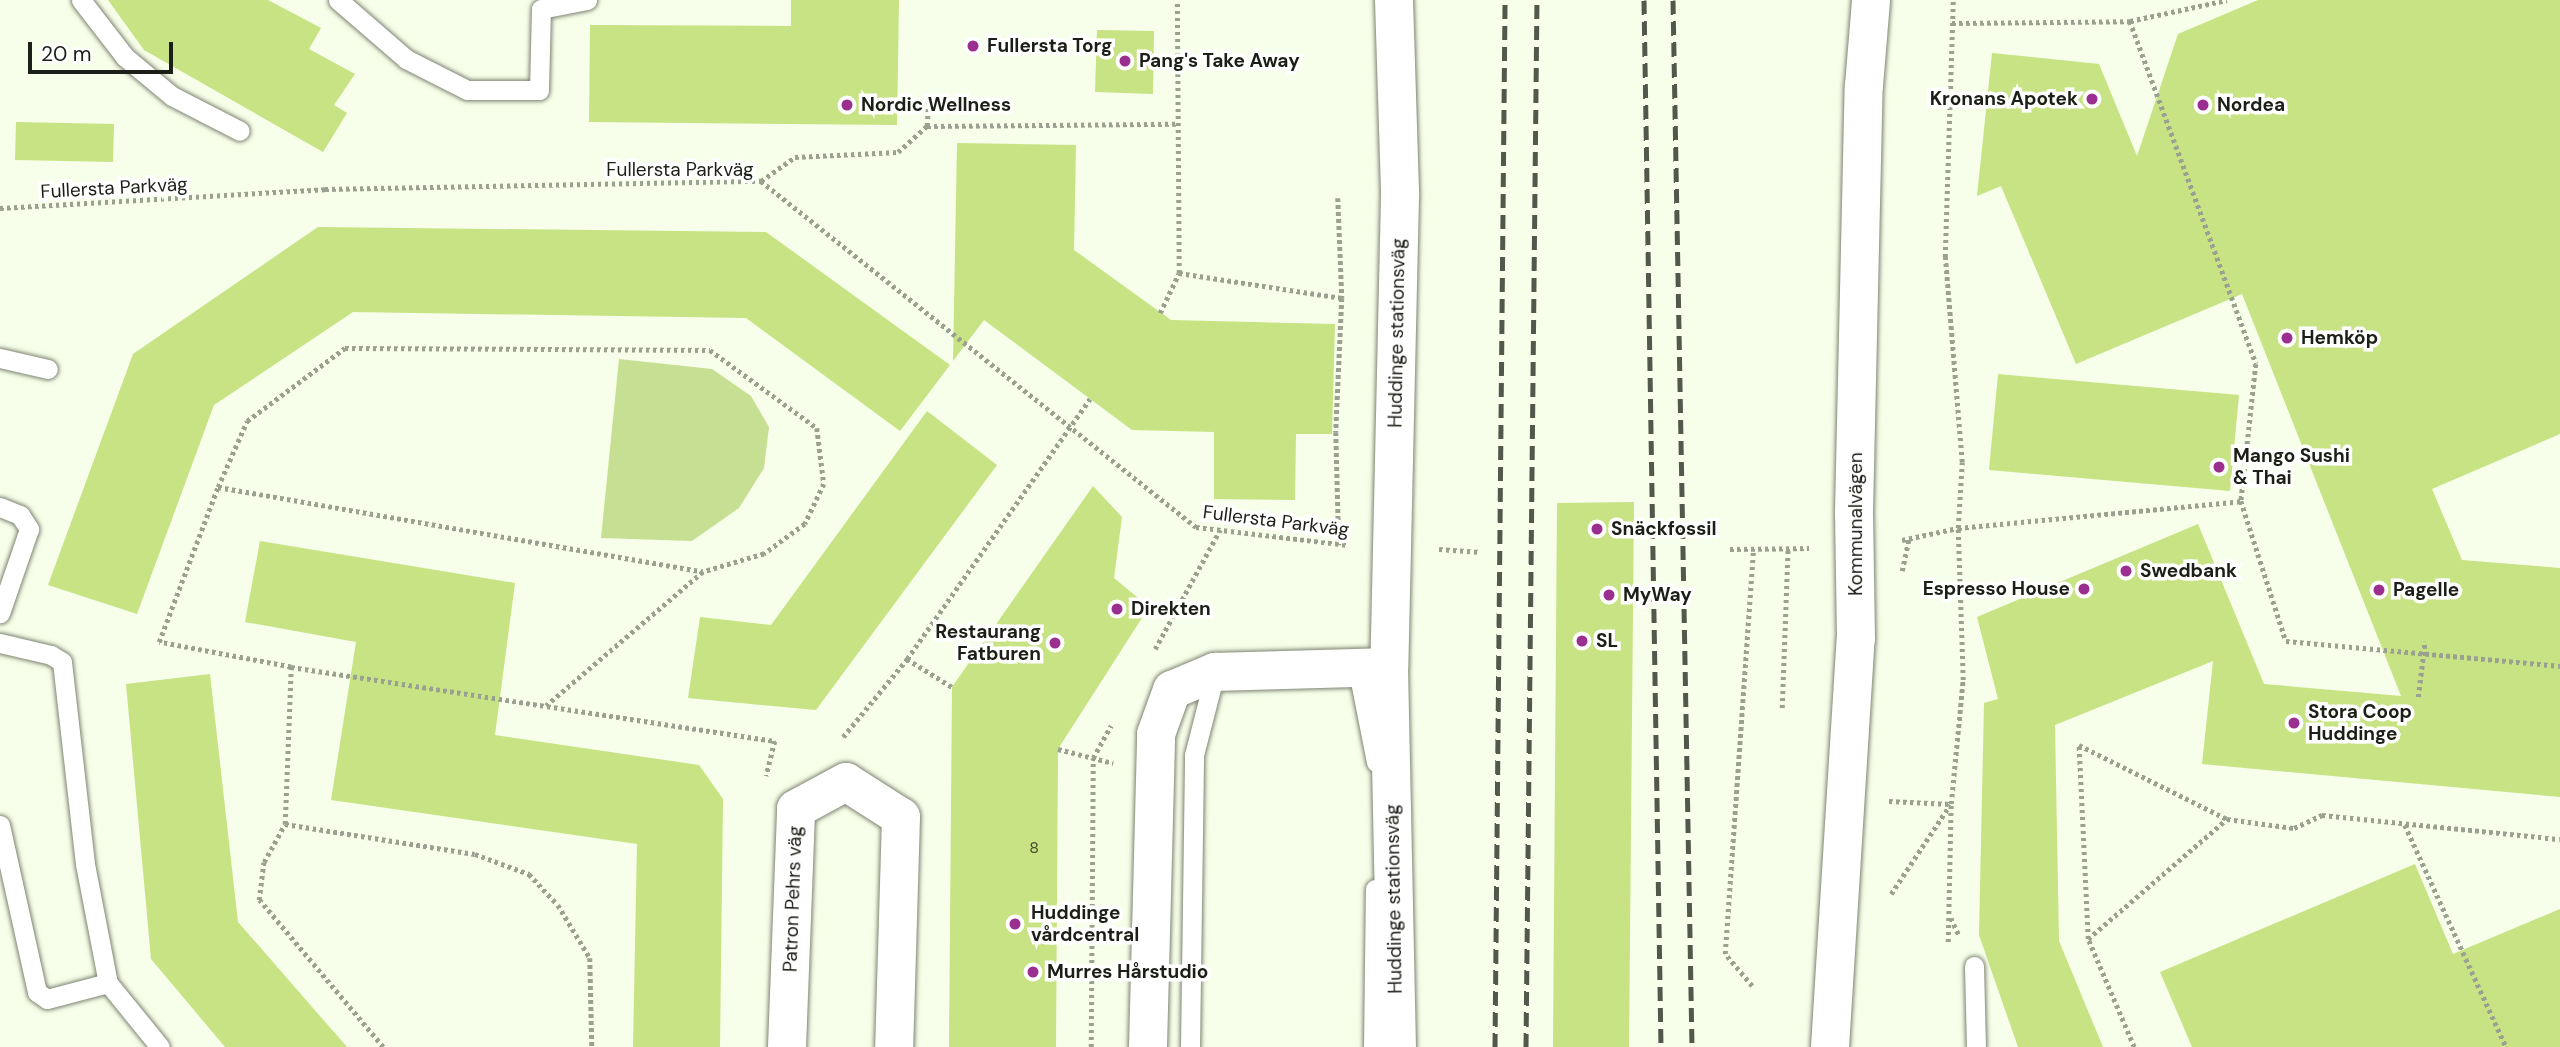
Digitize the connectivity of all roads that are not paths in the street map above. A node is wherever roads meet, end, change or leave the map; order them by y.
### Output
1 (80, 0) edge
2 (339, 0) edge
3 (587, 0) edge
4 (1394, 0) edge
5 (1871, 0) edge
6 (240, 131) dead end
7 (0, 358) edge
8 (48, 369) dead end
9 (0, 507) edge
10 (0, 613) edge
11 (0, 643) edge
12 (1373, 667) junction
13 (1215, 671) junction
14 (0, 825) edge
15 (1974, 966) dead end
16 (108, 983) junction
17 (160, 1047) edge
18 (787, 1047) edge
19 (894, 1047) edge
20 (1148, 1047) edge
21 (1190, 1047) edge
22 (1373, 1047) edge
23 (1396, 1047) edge
24 (1830, 1047) edge
25 (1976, 1047) edge

1 - 6 lane
2 - 3 lane
4 - 12 street, Huddinge stationsväg
5 - 24 street, Kommunalvägen
7 - 8 lane
9 - 10 lane
11 - 16 lane
12 - 13 street
12 - 22 lane
12 - 23 street, Huddinge stationsväg
13 - 20 street
13 - 21 lane
14 - 16 lane
15 - 25 lane
16 - 17 lane
18 - 19 street, Patron Pehrs väg

